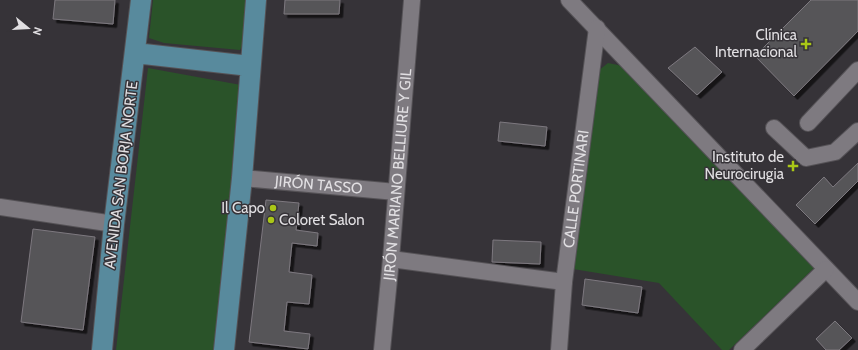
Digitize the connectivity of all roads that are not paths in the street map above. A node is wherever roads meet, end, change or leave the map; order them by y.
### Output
1 (141, 0) edge
2 (256, 0) edge
3 (412, 0) edge
4 (569, 0) edge
5 (597, 28) junction
6 (135, 52) junction
7 (250, 66) junction
8 (858, 70) edge
9 (808, 123) dead end
10 (774, 128) dead end
11 (858, 131) edge
12 (242, 178) junction
13 (396, 192) junction
14 (0, 207) edge
15 (114, 224) junction
16 (391, 259) junction
17 (826, 269) junction
18 (564, 282) junction
19 (858, 302) edge
20 (102, 350) edge
21 (224, 350) edge
22 (382, 350) edge
23 (559, 350) edge
24 (742, 350) edge

1 - 6 main road, AVENIDA SAN BORJA NORTE
2 - 7 main road
3 - 13 street, JIRÓN MARIANO BELLIURE Y GIL
4 - 5 street
5 - 17 street
5 - 18 street, CALLE PORTINARI
6 - 7 main road
6 - 15 main road, AVENIDA SAN BORJA NORTE
7 - 12 main road
8 - 9 street
10 - 11 street
12 - 13 street, JIRÓN TASSO
12 - 21 main road
13 - 16 street, JIRÓN MARIANO BELLIURE Y GIL
14 - 15 street
15 - 20 main road, AVENIDA SAN BORJA NORTE
16 - 18 street
16 - 22 street, JIRÓN MARIANO BELLIURE Y GIL
17 - 19 street
17 - 24 street
18 - 23 street, CALLE PORTINARI

